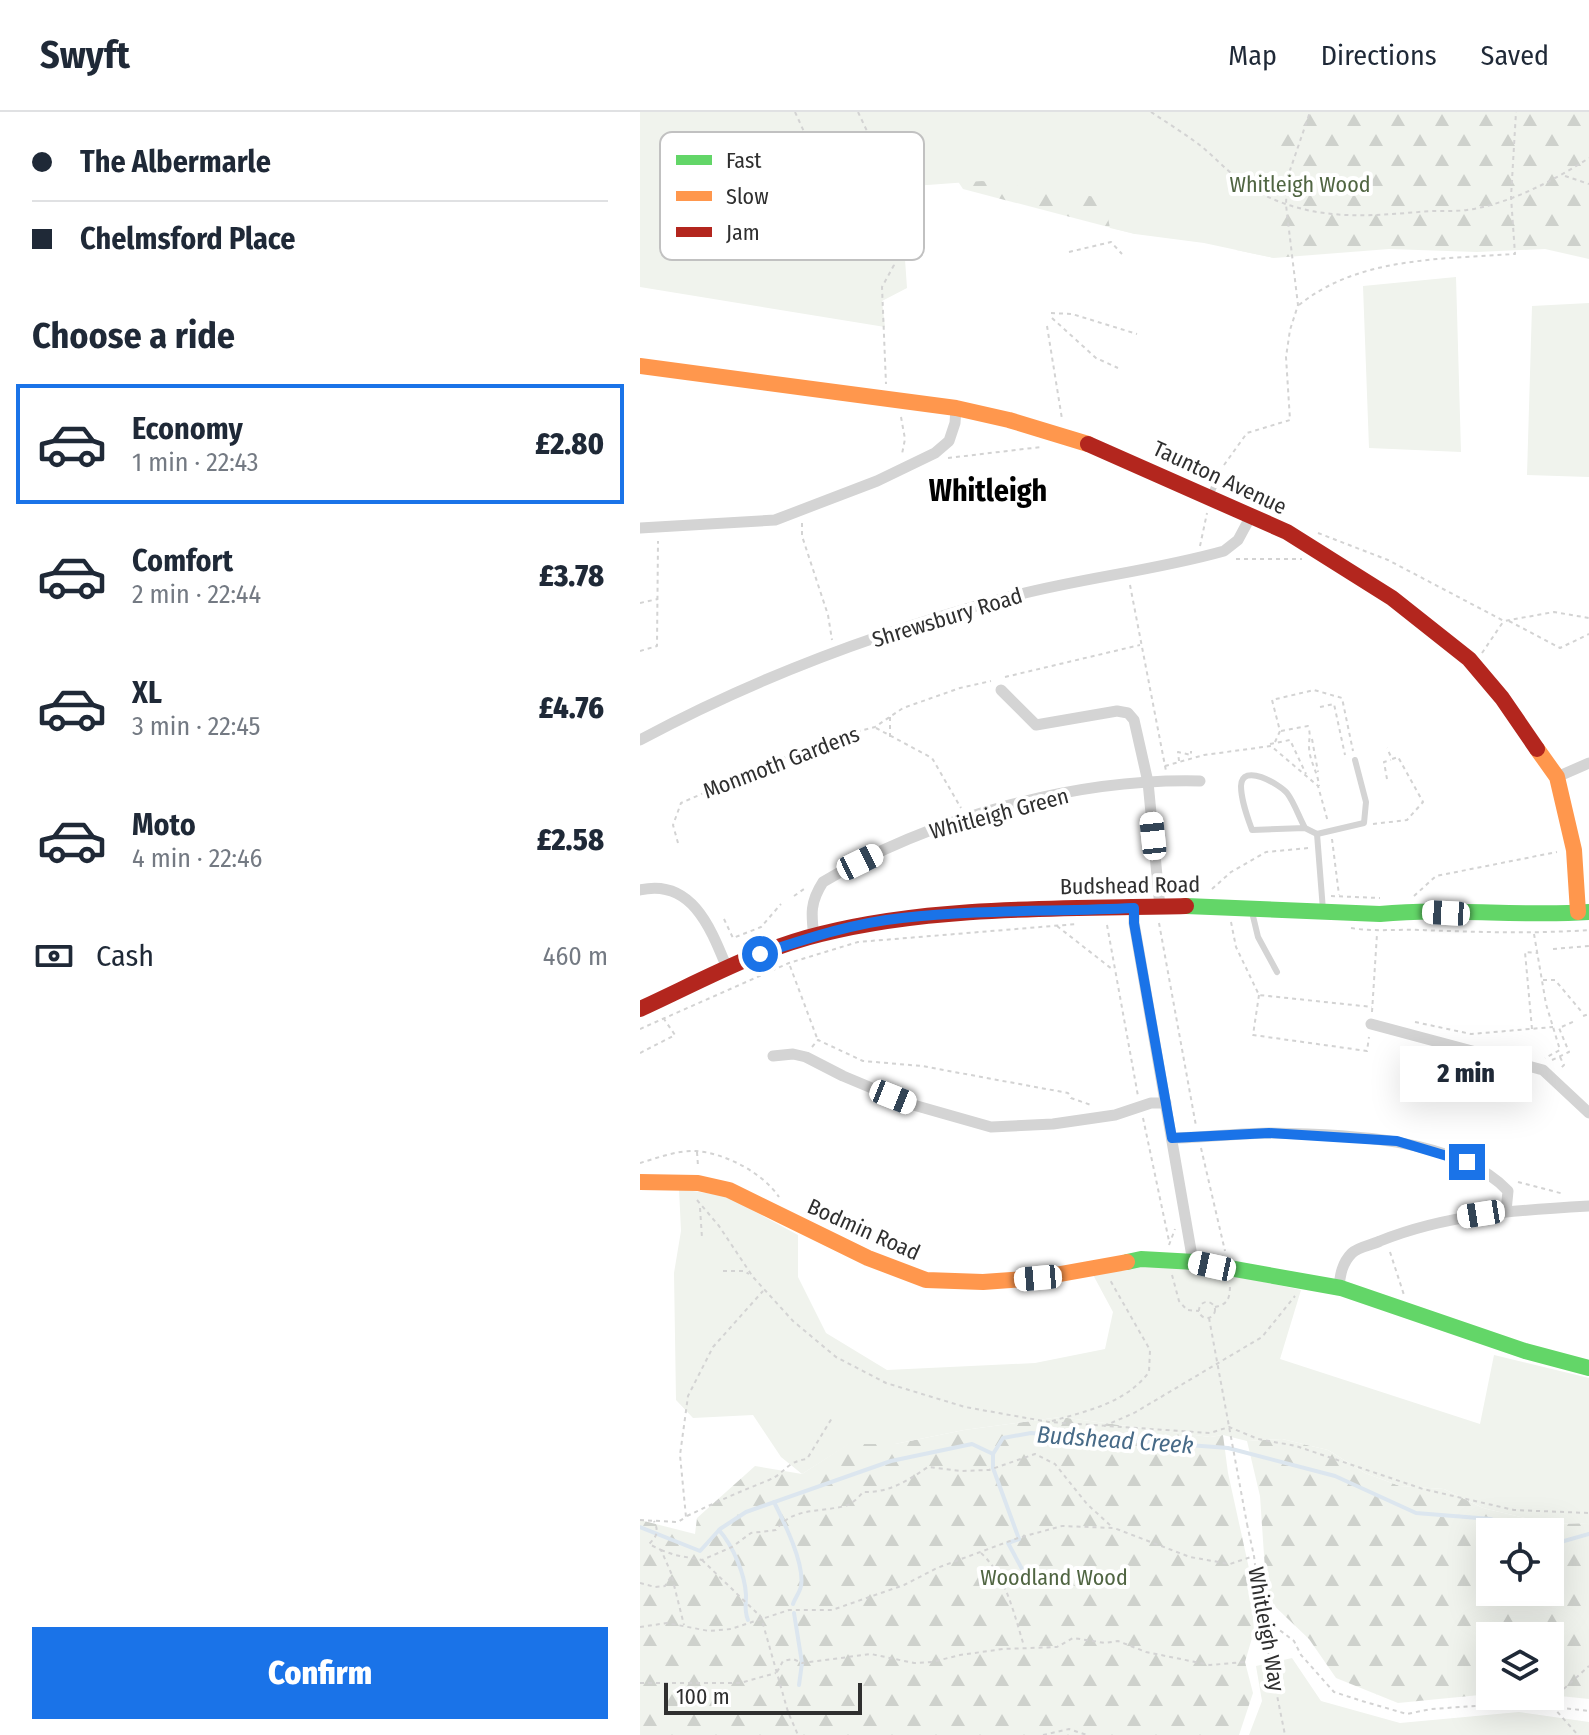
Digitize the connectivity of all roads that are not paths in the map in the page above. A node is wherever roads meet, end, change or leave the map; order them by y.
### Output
1 (640, 366) edge
2 (956, 408) junction
3 (1219, 475) road end
4 (1210, 496) junction
5 (1252, 514) junction
6 (640, 528) edge
7 (1001, 690) dead end
8 (640, 740) edge
9 (1355, 760) road end
10 (1589, 763) edge
11 (1557, 777) junction
12 (1200, 781) dead end
13 (1148, 782) junction
14 (1305, 828) junction
15 (1317, 834) junction
16 (640, 890) edge
17 (1323, 904) junction
18 (1134, 908) junction
19 (1252, 908) junction
20 (1583, 912) edge
21 (1160, 914) junction
22 (814, 937) junction
23 (727, 968) junction
24 (1277, 972) dead end
25 (640, 1009) edge
26 (1371, 1019) road end
27 (773, 1056) dead end
28 (1166, 1103) junction
29 (1589, 1113) edge
30 (1172, 1138) junction
31 (640, 1182) edge
32 (1589, 1206) edge
33 (1506, 1211) junction
34 (1193, 1262) junction
35 (1339, 1288) junction
36 (1589, 1368) edge

1 - 2 street, Taunton Avenue
2 - 4 street, Taunton Avenue
2 - 6 street
3 - 4 lane
4 - 5 street, Taunton Avenue
5 - 8 street, Shrewsbury Road
5 - 11 street, Taunton Avenue
7 - 13 street
9 - 15 lane
10 - 11 street
11 - 20 street, Taunton Avenue
12 - 13 street, Whitleigh Green
13 - 21 street
13 - 22 street, Whitleigh Green
14 - 14 lane
14 - 15 lane
15 - 17 lane
16 - 23 street
17 - 19 street, Budshead Road
17 - 20 street, Budshead Road
18 - 21 street, Budshead Road
18 - 22 street, Budshead Road
18 - 28 street
19 - 21 street, Budshead Road
19 - 24 lane
22 - 23 street, Budshead Road
23 - 25 street, Budshead Road
26 - 29 street
27 - 28 street
28 - 30 street
30 - 33 street
30 - 34 street
31 - 34 street, Bodmin Road
32 - 33 street
33 - 35 street
34 - 35 street, Bodmin Road
35 - 36 street, Bodmin Road

